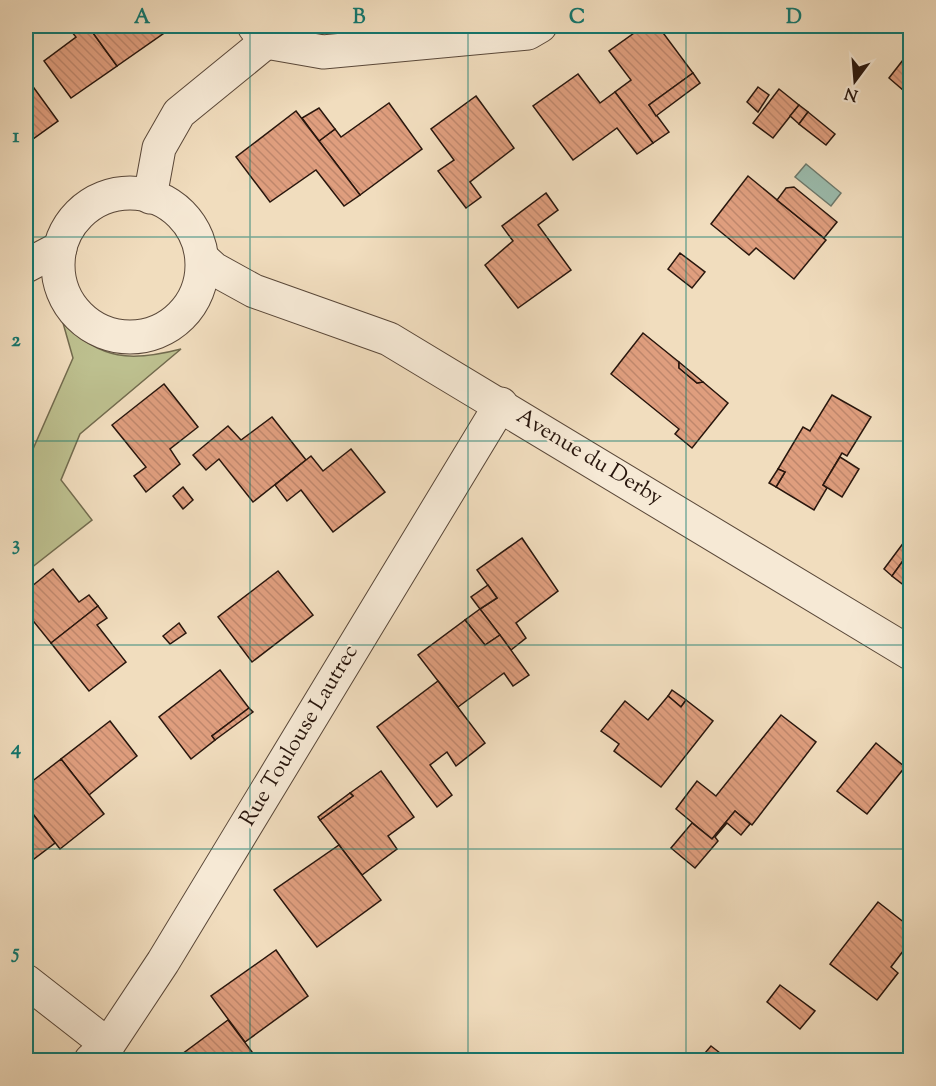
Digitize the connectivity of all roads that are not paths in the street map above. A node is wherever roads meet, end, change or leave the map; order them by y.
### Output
1 (540, 26) edge
2 (260, 34) edge
3 (150, 197) junction
4 (60, 248) junction
5 (202, 259) junction
6 (26, 266) edge
7 (26, 284) edge
8 (254, 291) junction
9 (63, 292) junction
10 (187, 310) junction
11 (501, 404) junction
12 (910, 653) edge
13 (26, 981) edge
14 (99, 1053) edge

1 - 2 street
2 - 3 street
3 - 4 street
3 - 5 street
4 - 6 street
4 - 9 street
5 - 8 street, Avenue du Derby
5 - 10 street
7 - 9 street
8 - 10 street
8 - 11 street, Avenue du Derby
9 - 10 street
11 - 12 street, Avenue du Derby
11 - 14 street, Rue Toulouse Lautrec
13 - 14 street

